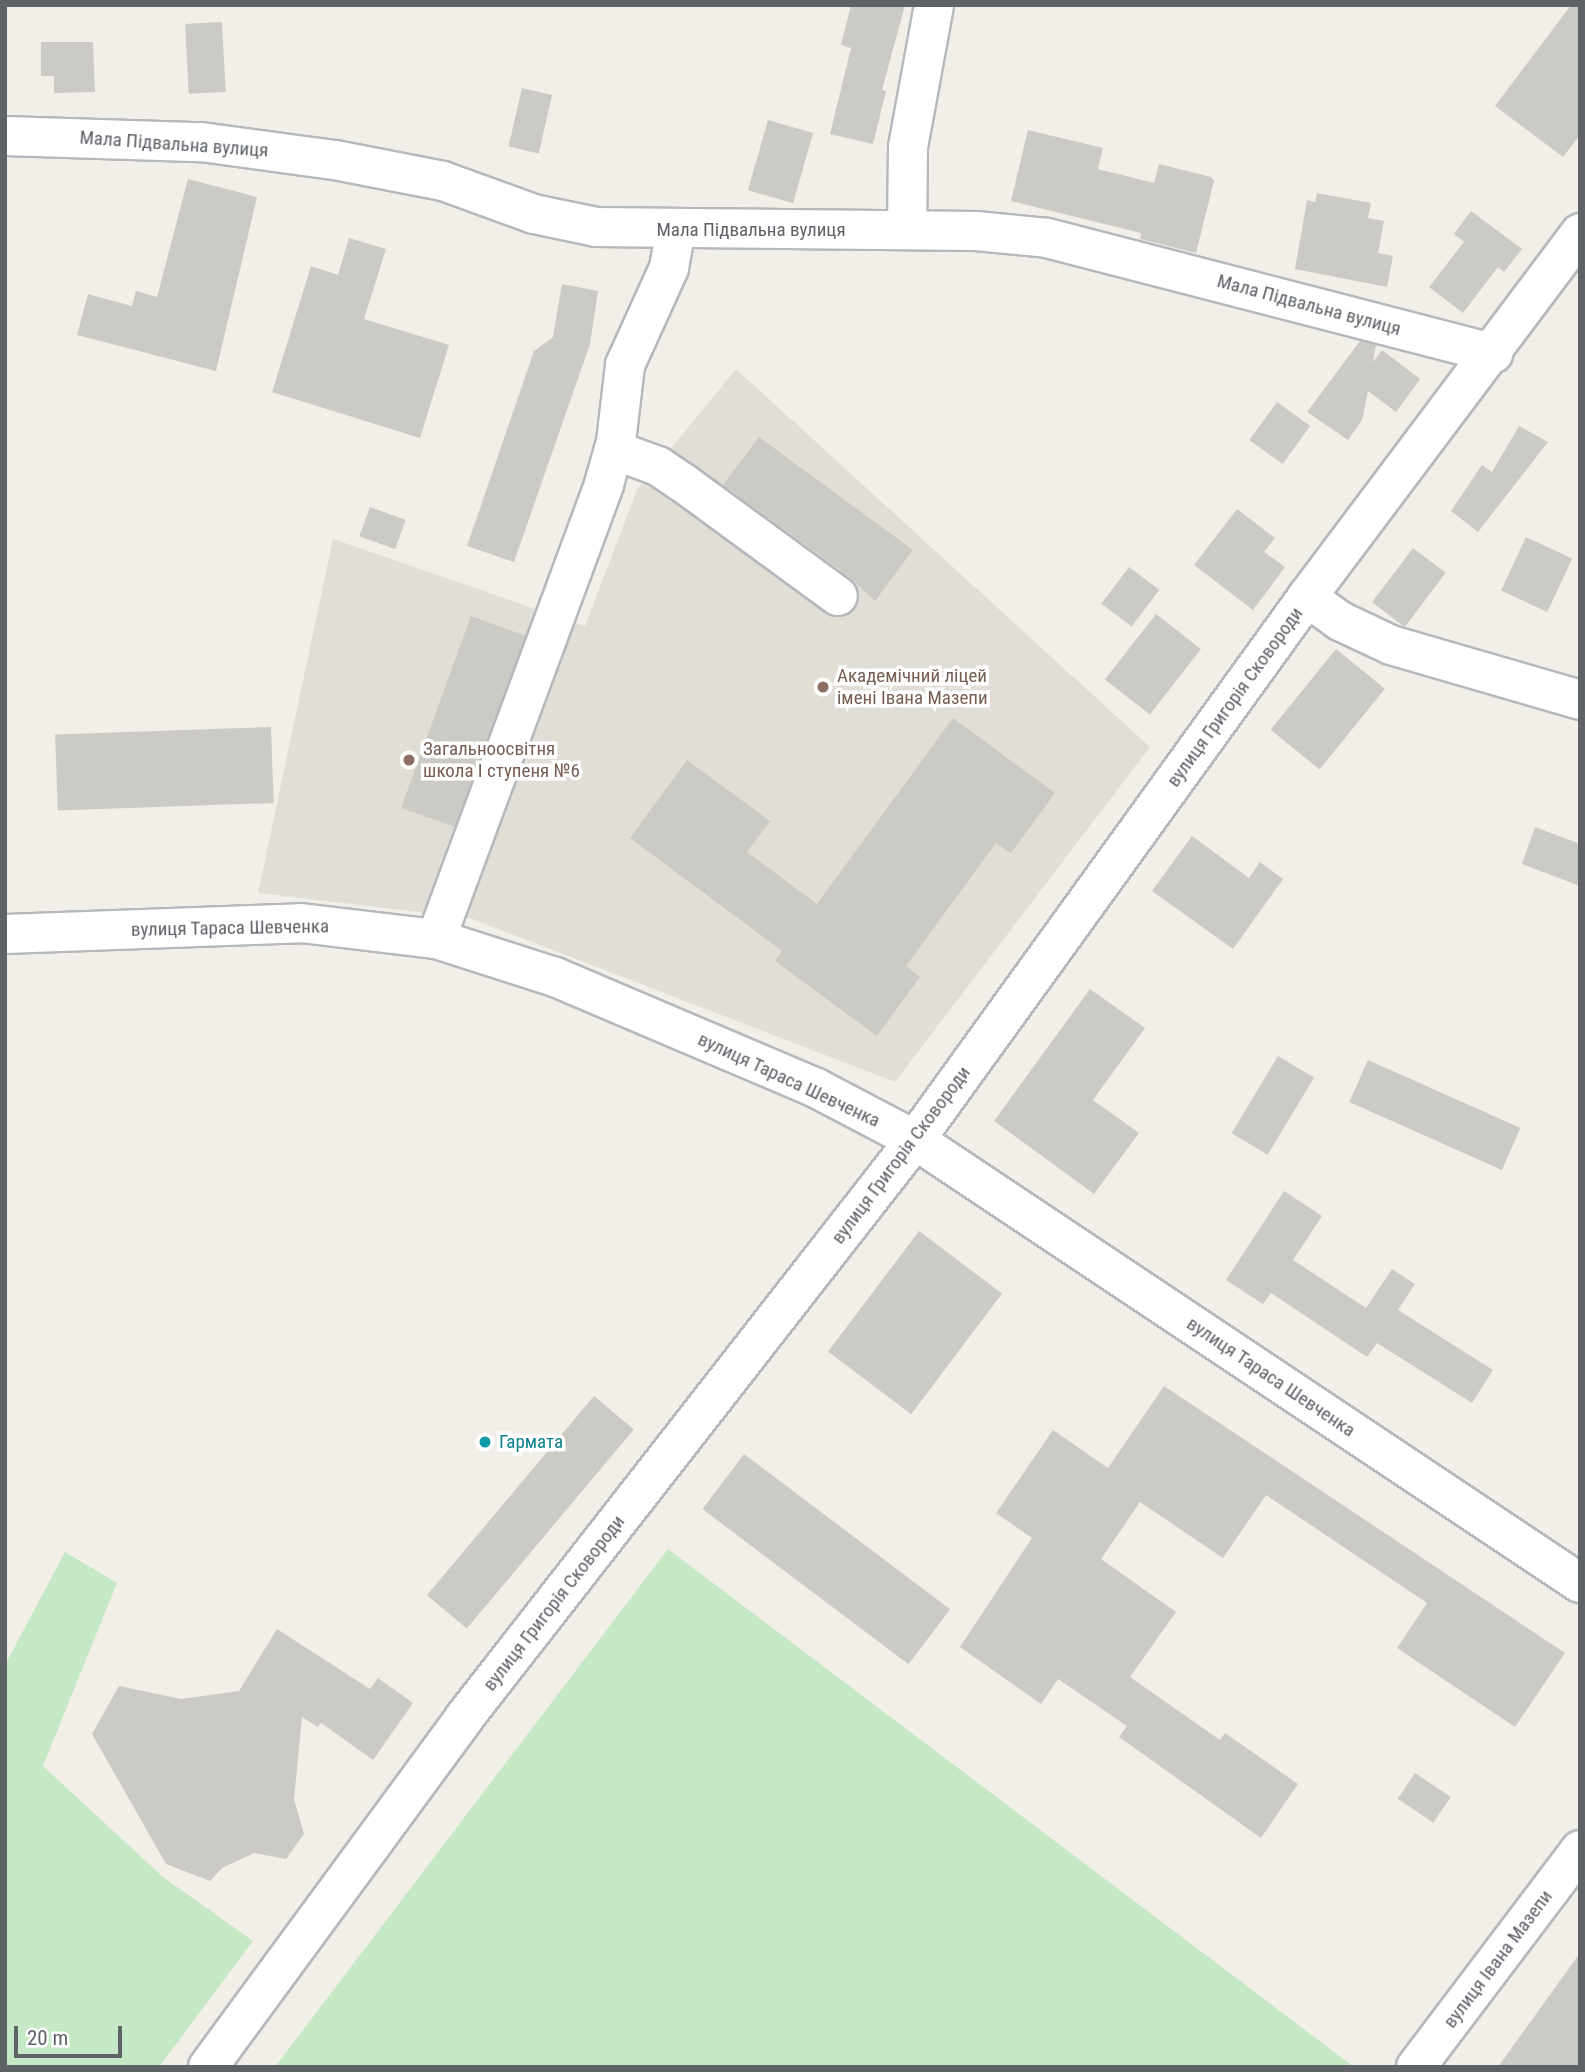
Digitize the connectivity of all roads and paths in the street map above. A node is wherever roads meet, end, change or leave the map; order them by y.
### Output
1 (934, 5) edge
2 (5, 136) edge
3 (676, 230) junction
4 (906, 230) junction
5 (1580, 233) edge
6 (1493, 353) junction
7 (614, 450) junction
8 (838, 596) dead end
9 (1307, 597) junction
10 (1580, 700) edge
11 (5, 934) edge
12 (436, 939) junction
13 (915, 1140) junction
14 (1580, 1583) edge
15 (1580, 1850) edge
16 (1568, 1891) edge
17 (208, 2067) edge
18 (1416, 2067) edge

1 - 4 street
2 - 3 street, Мала Підвальна вулиця
3 - 4 street, Мала Підвальна вулиця
3 - 7 street
4 - 6 street, Мала Підвальна вулиця
5 - 6 street, вулиця Григорія Сковороди
6 - 9 street, вулиця Григорія Сковороди
7 - 8 street
7 - 12 street
9 - 10 street
9 - 13 street, вулиця Григорія Сковороди
11 - 12 street, вулиця Тараса Шевченка
12 - 13 street, вулиця Тараса Шевченка
13 - 14 street, вулиця Тараса Шевченка
13 - 17 street, вулиця Григорія Сковороди
15 - 16 street, вулиця Івана Мазепи
16 - 18 street, вулиця Івана Мазепи

